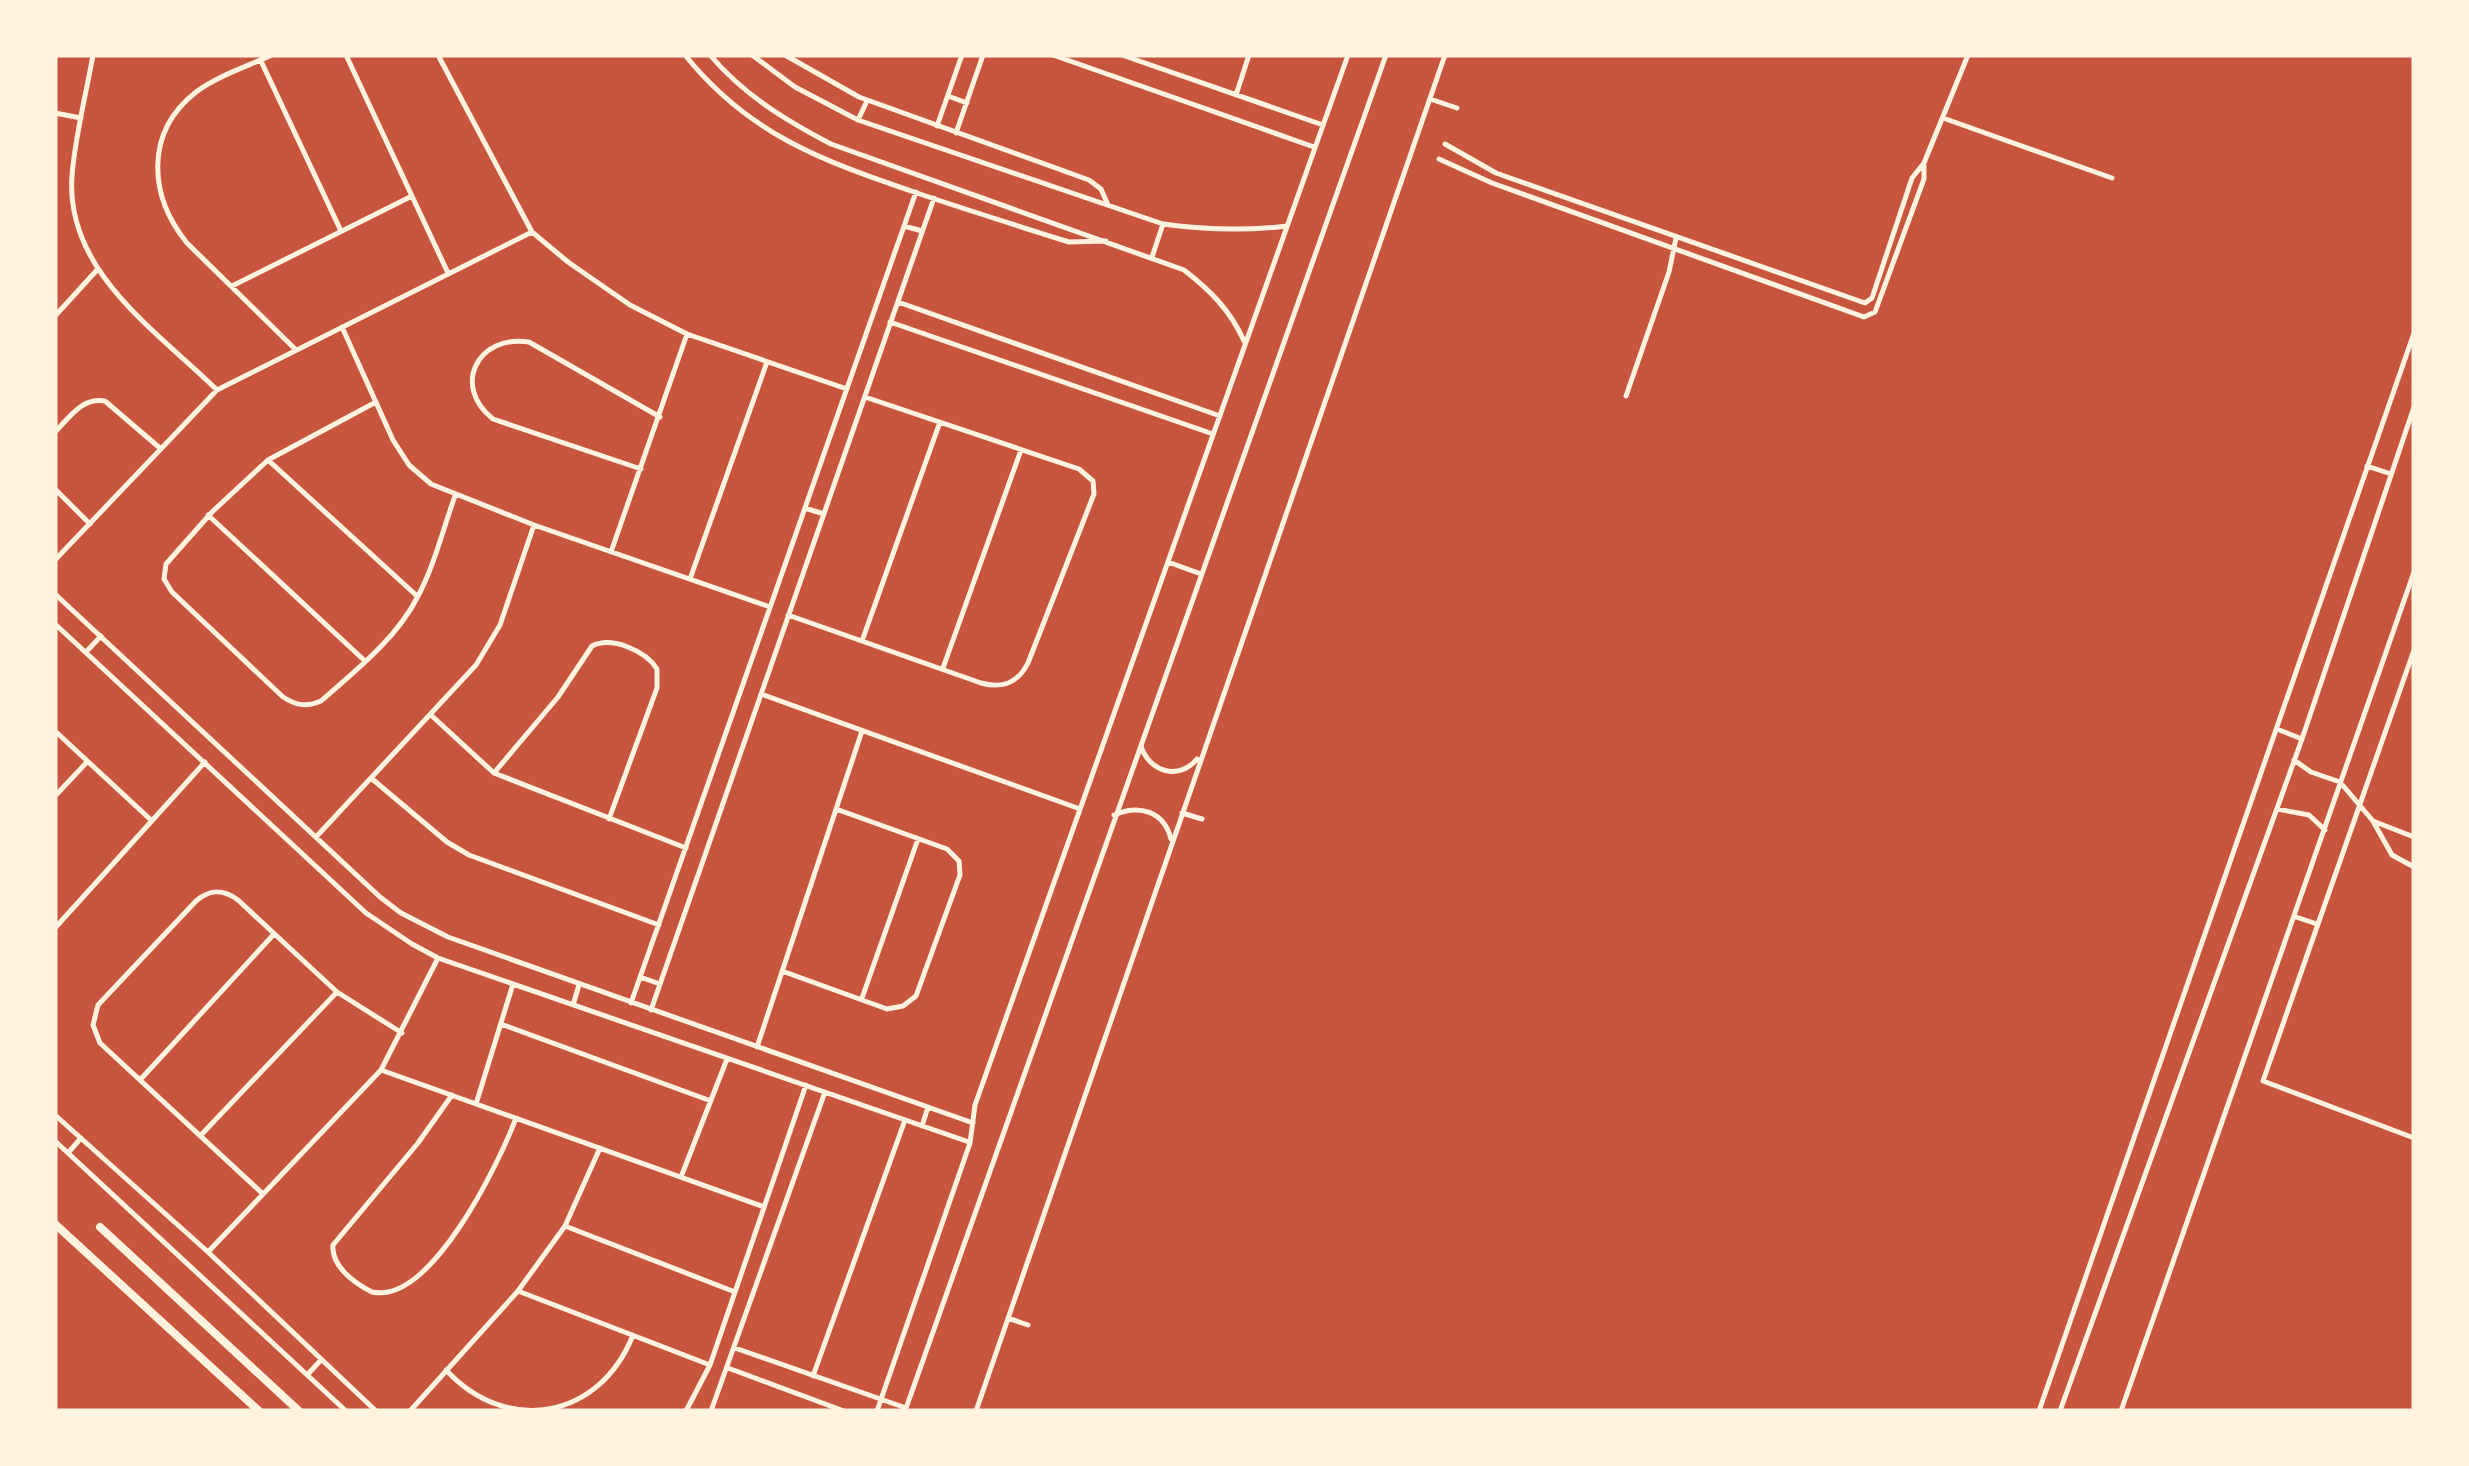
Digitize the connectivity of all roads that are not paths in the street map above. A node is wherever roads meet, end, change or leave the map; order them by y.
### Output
1 (93, 55) edge
2 (272, 55) edge
3 (346, 55) edge
4 (438, 55) edge
5 (685, 55) edge
6 (710, 55) edge
7 (752, 55) edge
8 (785, 55) edge
9 (962, 55) edge
10 (983, 55) edge
11 (1053, 55) edge
12 (1122, 55) edge
13 (1249, 55) edge
14 (1348, 55) edge
15 (1386, 55) edge
16 (1446, 55) edge
17 (1968, 55) edge
18 (260, 60) junction
19 (1236, 95) junction
20 (948, 96) junction
21 (1430, 99) junction
22 (867, 101) junction
23 (967, 102) junction
24 (1457, 108) dead end
25 (55, 113) edge
26 (82, 118) junction
27 (1944, 118) junction
28 (858, 120) junction
29 (1323, 125) junction
30 (938, 126) junction
31 (956, 133) junction
32 (1445, 144) dead end
33 (1315, 148) junction
34 (854, 153) junction
35 (1439, 159) dead end
36 (1924, 163) junction
37 (848, 170) junction
38 (2112, 178) dead end
39 (916, 192) junction
40 (412, 196) junction
41 (934, 198) junction
42 (1108, 205) junction
43 (1164, 224) junction
44 (904, 226) junction
45 (1287, 226) junction
46 (341, 231) junction
47 (532, 232) junction
48 (922, 232) junction
49 (1676, 238) junction
50 (1106, 240) junction
51 (1674, 248) junction
52 (1888, 248) junction
53 (1898, 251) junction
54 (1152, 257) junction
55 (98, 270) junction
56 (448, 273) junction
57 (232, 286) junction
58 (898, 302) junction
59 (55, 316) edge
60 (890, 322) junction
61 (342, 327) junction
62 (2414, 333) edge
63 (687, 334) junction
64 (1246, 344) junction
65 (294, 349) junction
66 (767, 362) junction
67 (218, 390) junction
68 (847, 390) junction
69 (865, 396) junction
70 (1626, 396) dead end
71 (376, 402) junction
72 (2414, 407) edge
73 (1220, 416) junction
74 (660, 417) junction
75 (940, 422) junction
76 (55, 432) edge
77 (1213, 434) junction
78 (161, 449) junction
79 (1021, 450) junction
80 (268, 460) junction
81 (2367, 466) junction
82 (641, 469) junction
83 (2391, 474) junction
84 (55, 489) edge
85 (455, 496) junction
86 (805, 508) junction
87 (824, 514) junction
88 (208, 515) junction
89 (90, 524) junction
90 (534, 525) junction
91 (611, 552) junction
92 (55, 560) edge
93 (1168, 562) junction
94 (2414, 572) edge
95 (1201, 574) junction
96 (690, 579) junction
97 (55, 594) edge
98 (418, 597) junction
99 (770, 607) junction
100 (788, 616) junction
101 (55, 624) edge
102 (101, 636) junction
103 (862, 641) junction
104 (2414, 650) edge
105 (86, 653) junction
106 (366, 661) junction
107 (942, 669) junction
108 (761, 694) junction
109 (432, 716) junction
110 (2276, 729) junction
111 (55, 731) edge
112 (862, 731) junction
113 (2302, 739) junction
114 (1140, 743) junction
115 (1200, 756) junction
116 (2294, 760) junction
117 (88, 761) junction
118 (205, 762) junction
119 (494, 773) junction
120 (372, 778) junction
121 (2340, 782) junction
122 (55, 796) edge
123 (2358, 803) junction
124 (1080, 809) junction
125 (2277, 809) junction
126 (836, 810) junction
127 (1182, 813) junction
128 (1114, 816) junction
129 (609, 819) junction
130 (1202, 820) dead end
131 (152, 821) junction
132 (2372, 821) junction
133 (2325, 830) junction
134 (316, 837) junction
135 (2414, 837) edge
136 (918, 839) junction
137 (1172, 842) junction
138 (686, 848) junction
139 (2414, 867) edge
140 (2296, 916) junction
141 (2317, 924) junction
142 (659, 925) junction
143 (55, 928) edge
144 (274, 934) junction
145 (438, 958) junction
146 (782, 971) junction
147 (640, 977) junction
148 (514, 984) junction
149 (660, 984) junction
150 (579, 986) junction
151 (337, 992) junction
152 (862, 998) junction
153 (573, 1004) junction
154 (631, 1004) junction
155 (651, 1010) junction
156 (501, 1024) junction
157 (402, 1033) junction
158 (757, 1047) junction
159 (728, 1058) junction
160 (381, 1070) junction
161 (140, 1080) junction
162 (806, 1085) junction
163 (825, 1092) junction
164 (452, 1095) junction
165 (711, 1100) junction
166 (476, 1104) junction
167 (928, 1107) junction
168 (55, 1115) edge
169 (516, 1118) junction
170 (904, 1120) junction
171 (974, 1123) junction
172 (922, 1126) junction
173 (200, 1136) junction
174 (80, 1138) junction
175 (2414, 1138) edge
176 (55, 1141) edge
177 (970, 1143) junction
178 (600, 1148) junction
179 (68, 1153) junction
180 (681, 1178) junction
181 (263, 1194) junction
182 (764, 1207) junction
183 (55, 1224) edge
184 (565, 1226) junction
185 (100, 1227) dead end
186 (208, 1252) junction
187 (518, 1291) junction
188 (735, 1292) junction
189 (1008, 1318) junction
190 (1028, 1326) dead end
191 (633, 1335) junction
192 (735, 1348) junction
193 (321, 1360) junction
194 (710, 1365) junction
195 (728, 1368) junction
196 (446, 1370) junction
197 (307, 1375) junction
198 (814, 1376) junction
199 (881, 1400) junction
200 (905, 1410) edge
201 (259, 1411) edge
202 (299, 1411) edge
203 (346, 1411) edge
204 (376, 1411) edge
205 (410, 1411) edge
206 (686, 1411) edge
207 (710, 1411) edge
208 (844, 1411) edge
209 (876, 1411) edge
210 (976, 1411) edge
211 (2039, 1411) edge
212 (2060, 1411) edge
213 (2122, 1411) edge

1 - 26 street
2 - 18 street
3 - 40 street
4 - 47 street
5 - 37 street
6 - 34 street
7 - 28 street
8 - 22 street
9 - 20 street
10 - 23 street
11 - 33 street
12 - 19 street
13 - 19 street
14 - 29 street
15 - 95 street
16 - 21 street
17 - 27 street
18 - 46 street
18 - 57 street
19 - 29 street
20 - 23 street
20 - 30 street
21 - 24 street
21 - 115 street
22 - 28 street
22 - 30 street
23 - 31 street
25 - 26 street
26 - 55 street
27 - 36 street
27 - 38 street
28 - 42 street
29 - 33 street
30 - 31 street
31 - 42 street
32 - 49 street
33 - 45 street
34 - 37 street
34 - 50 street
35 - 51 street
36 - 52 street
36 - 53 street
37 - 39 street
39 - 41 street
39 - 44 street
40 - 46 street
40 - 56 street
41 - 48 street
41 - 50 street
42 - 43 street
43 - 45 street
43 - 54 street
44 - 48 street
44 - 68 street
45 - 64 street
46 - 57 street
47 - 56 street
47 - 63 street
48 - 58 street
49 - 51 street
49 - 52 street
50 - 54 street
51 - 53 street
51 - 70 street
52 - 53 street
54 - 64 street
55 - 59 street
55 - 67 street
56 - 61 street
57 - 65 street
58 - 60 street
58 - 73 street
60 - 69 street
60 - 77 street
61 - 65 street
61 - 71 street
62 - 81 street
63 - 66 street
63 - 74 street
64 - 73 street
65 - 67 street
66 - 68 street
66 - 96 street
67 - 78 street
68 - 86 street
69 - 75 street
69 - 87 street
71 - 80 street
71 - 85 street
72 - 83 street
73 - 77 street
74 - 82 street
74 - 82 street
75 - 79 street
75 - 103 street
76 - 78 street
77 - 93 street
78 - 89 street
79 - 107 street
79 - 107 street
80 - 88 street
80 - 98 street
81 - 83 street
81 - 110 street
82 - 91 street
83 - 113 street
84 - 89 street
85 - 90 street
85 - 98 street
86 - 87 street
86 - 99 street
87 - 100 street
88 - 106 street
88 - 106 street
89 - 92 street
90 - 91 street
90 - 109 street
91 - 96 street
93 - 95 street
93 - 124 street
94 - 121 street
95 - 114 street
96 - 99 street
97 - 102 street
98 - 106 street
99 - 138 street
100 - 103 street
100 - 108 street
101 - 105 street
102 - 105 street
102 - 134 street
103 - 107 street
104 - 123 street
105 - 118 street
108 - 112 street
108 - 149 street
109 - 119 street
109 - 120 street
110 - 113 street
110 - 211 street
111 - 117 street
112 - 124 street
112 - 126 street
113 - 116 street
114 - 115 street
114 - 128 street
115 - 127 street
116 - 121 street
116 - 125 street
117 - 122 street
117 - 131 street
118 - 131 street
118 - 145 street
119 - 129 street
119 - 129 street
120 - 134 street
120 - 142 street
121 - 123 street
121 - 133 street
123 - 132 street
123 - 141 street
124 - 171 street
125 - 133 street
125 - 212 street
126 - 136 street
126 - 146 street
127 - 130 street
127 - 137 street
128 - 137 street
128 - 200 street
129 - 138 street
131 - 143 street
132 - 135 street
132 - 139 street
133 - 140 street
134 - 150 street
136 - 152 street
136 - 152 street
137 - 189 street
138 - 142 street
140 - 141 street
140 - 213 street
141 - 175 street
142 - 147 street
144 - 151 street
144 - 161 street
144 - 161 street
145 - 148 street
145 - 157 street
146 - 152 street
146 - 158 street
147 - 149 street
147 - 154 street
148 - 153 street
148 - 156 street
149 - 155 street
150 - 153 street
150 - 154 street
151 - 157 street
151 - 173 street
153 - 159 street
154 - 155 street
155 - 158 street
156 - 165 street
156 - 166 street
157 - 160 street
158 - 167 street
159 - 162 street
159 - 165 street
160 - 164 street
160 - 181 street
161 - 173 street
162 - 163 street
162 - 182 street
163 - 170 street
163 - 192 street
164 - 166 street
164 - 169 street
165 - 180 street
166 - 169 street
167 - 171 street
167 - 172 street
168 - 174 street
169 - 178 street
170 - 172 street
170 - 198 street
171 - 177 street
172 - 177 street
173 - 181 street
174 - 179 street
174 - 186 street
176 - 179 street
177 - 199 street
178 - 180 street
178 - 184 street
179 - 197 street
180 - 182 street
181 - 186 street
182 - 188 street
183 - 201 main road
184 - 187 street
184 - 188 street
185 - 202 main road
186 - 193 street
187 - 191 street
187 - 196 street
188 - 194 street
189 - 190 street
189 - 210 street
191 - 194 street
191 - 196 street
192 - 195 street
192 - 198 street
193 - 197 street
193 - 204 street
194 - 206 street
195 - 207 street
195 - 208 street
196 - 205 street
197 - 203 street
198 - 199 street
199 - 200 street
199 - 209 street

